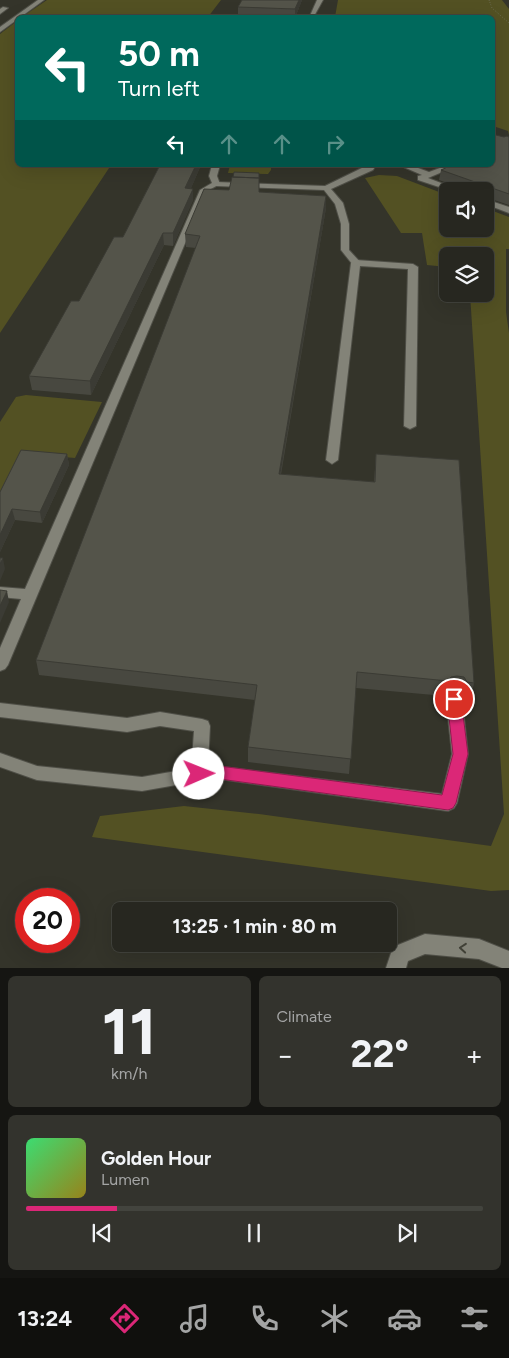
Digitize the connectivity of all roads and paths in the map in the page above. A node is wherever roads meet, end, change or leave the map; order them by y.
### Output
1 (41, 0) edge
2 (320, 0) edge
3 (489, 0) edge
4 (20, 15) edge
5 (312, 15) edge
6 (15, 19) edge
7 (509, 23) edge
8 (0, 30) edge
9 (215, 167) edge
10 (371, 167) edge
11 (408, 167) edge
12 (450, 167) edge
13 (429, 175) junction
14 (216, 184) junction
15 (439, 184) edge
16 (326, 188) junction
17 (494, 204) edge
18 (509, 210) edge
19 (356, 264) junction
20 (410, 426) dead end
21 (332, 460) dead end
22 (0, 592) edge
23 (29, 595) junction
24 (0, 664) edge
25 (454, 699) dead end
26 (0, 710) edge
27 (0, 760) edge
28 (199, 774) junction
29 (509, 961) edge
30 (396, 968) edge

1 - 4 street
2 - 5 street
3 - 7 path
6 - 8 street
9 - 14 street
10 - 16 street
11 - 13 street
12 - 13 street
13 - 15 street
14 - 16 street
14 - 23 street
16 - 19 street
17 - 18 street
19 - 20 street
19 - 21 street
22 - 23 street
23 - 24 street
25 - 28 street
26 - 28 street
27 - 28 street
29 -> 30 street

